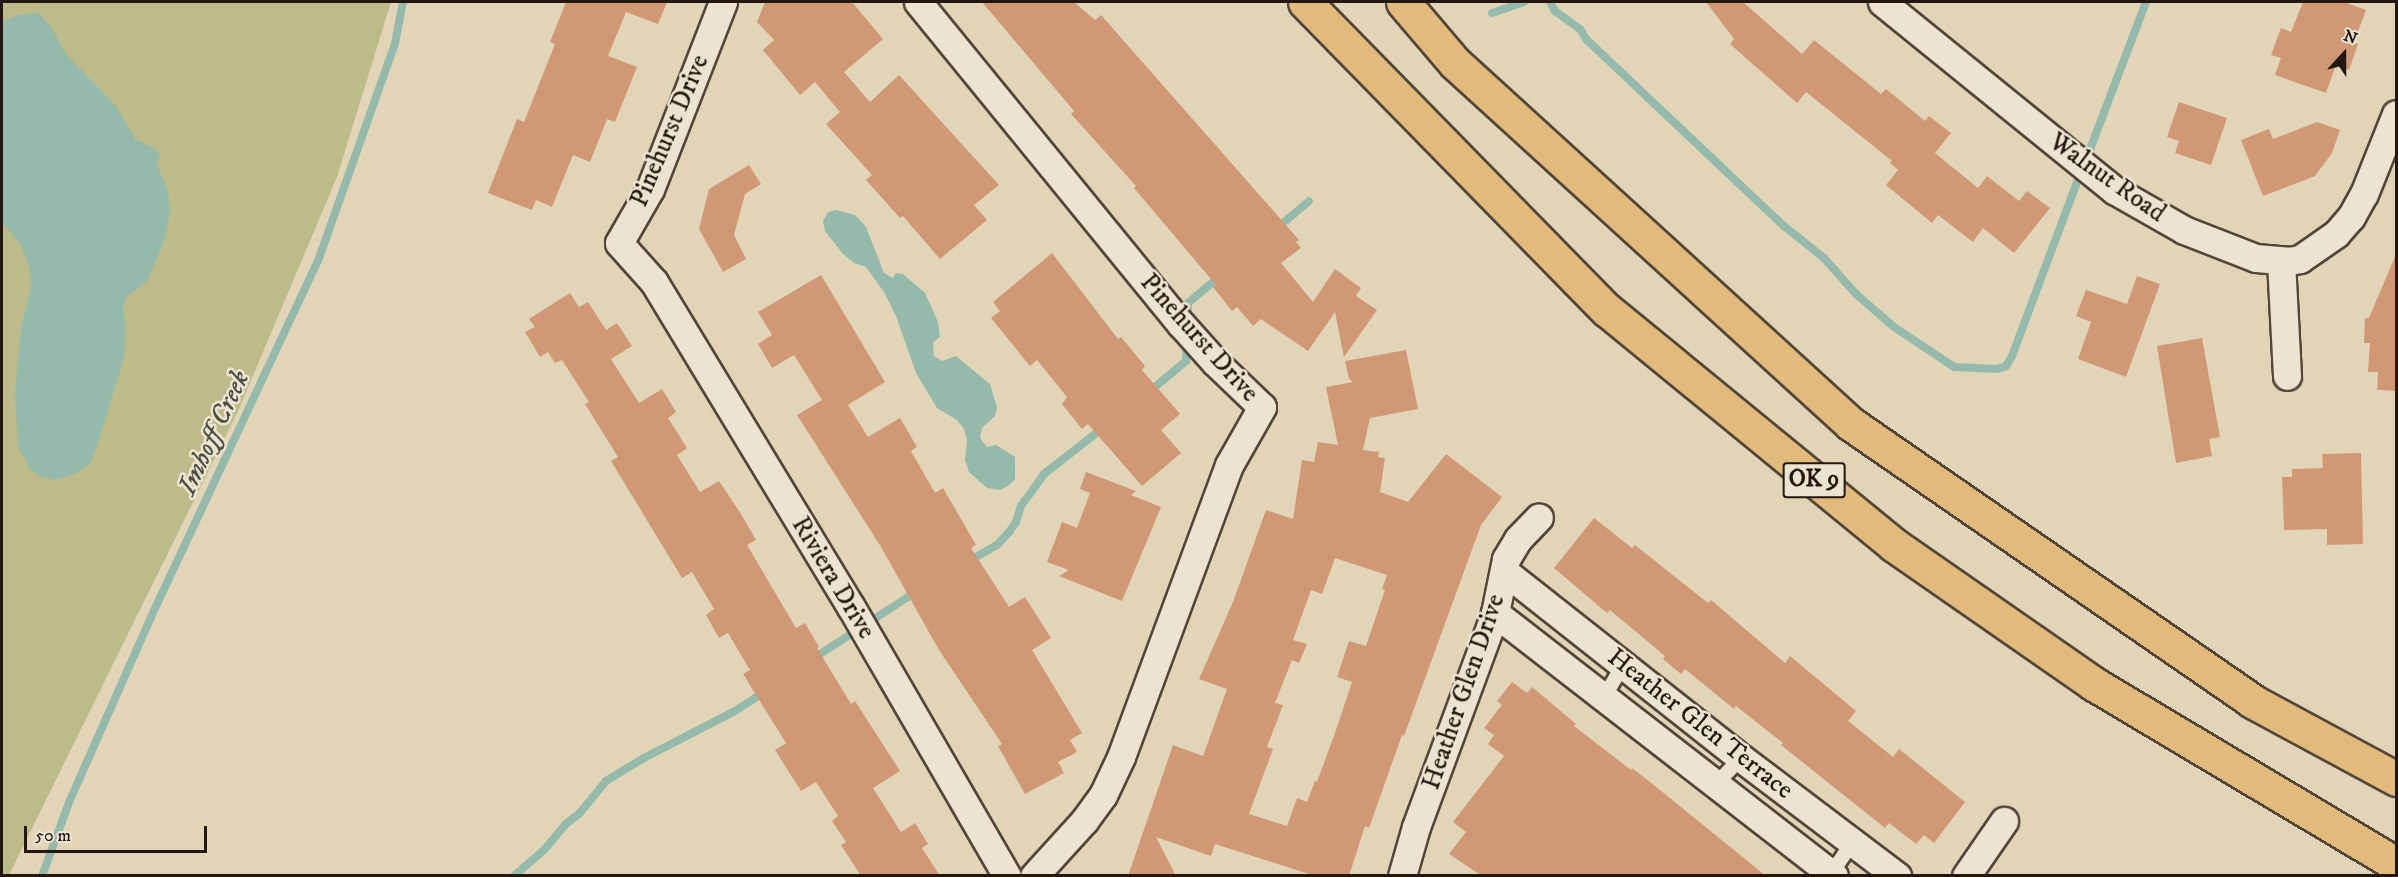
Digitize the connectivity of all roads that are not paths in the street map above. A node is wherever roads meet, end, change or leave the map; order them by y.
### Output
1 (723, 2) edge
2 (918, 2) edge
3 (1305, 2) edge
4 (1402, 2) edge
5 (1882, 2) edge
6 (2397, 114) edge
7 (2281, 261) junction
8 (654, 282) joint
9 (2287, 376) dead end
10 (1539, 517) dead end
11 (1504, 571) junction
12 (1496, 613) junction
13 (1624, 664) junction
14 (1604, 697) junction
15 (1741, 758) junction
16 (2397, 779) edge
17 (1716, 784) junction
18 (2004, 821) dead end
19 (1852, 843) junction
20 (2397, 864) edge
21 (1832, 875) edge
22 (1007, 876) edge
23 (1034, 876) edge
24 (1402, 876) edge
25 (1897, 876) edge
26 (1966, 876) edge

1 - 8 street, Pinehurst Drive
2 - 23 street, Pinehurst Drive
3 - 20 highway, OK 9
4 - 16 highway, OK 9
5 - 7 street, Walnut Road
6 - 7 street, Walnut Road
7 - 9 street
8 - 22 street, Riviera Drive
10 - 11 street, Heather Glen Drive
11 - 12 street, Heather Glen Drive
11 - 13 street, Heather Glen Terrace
12 - 14 street, Heather Glen Terrace
12 - 24 street, Heather Glen Drive
13 - 14 lane
13 - 15 street, Heather Glen Terrace
14 - 17 street, Heather Glen Terrace
15 - 17 lane
15 - 19 street, Heather Glen Terrace
17 - 21 street, Heather Glen Terrace
18 - 26 street
19 - 21 lane
19 - 25 street, Heather Glen Terrace

